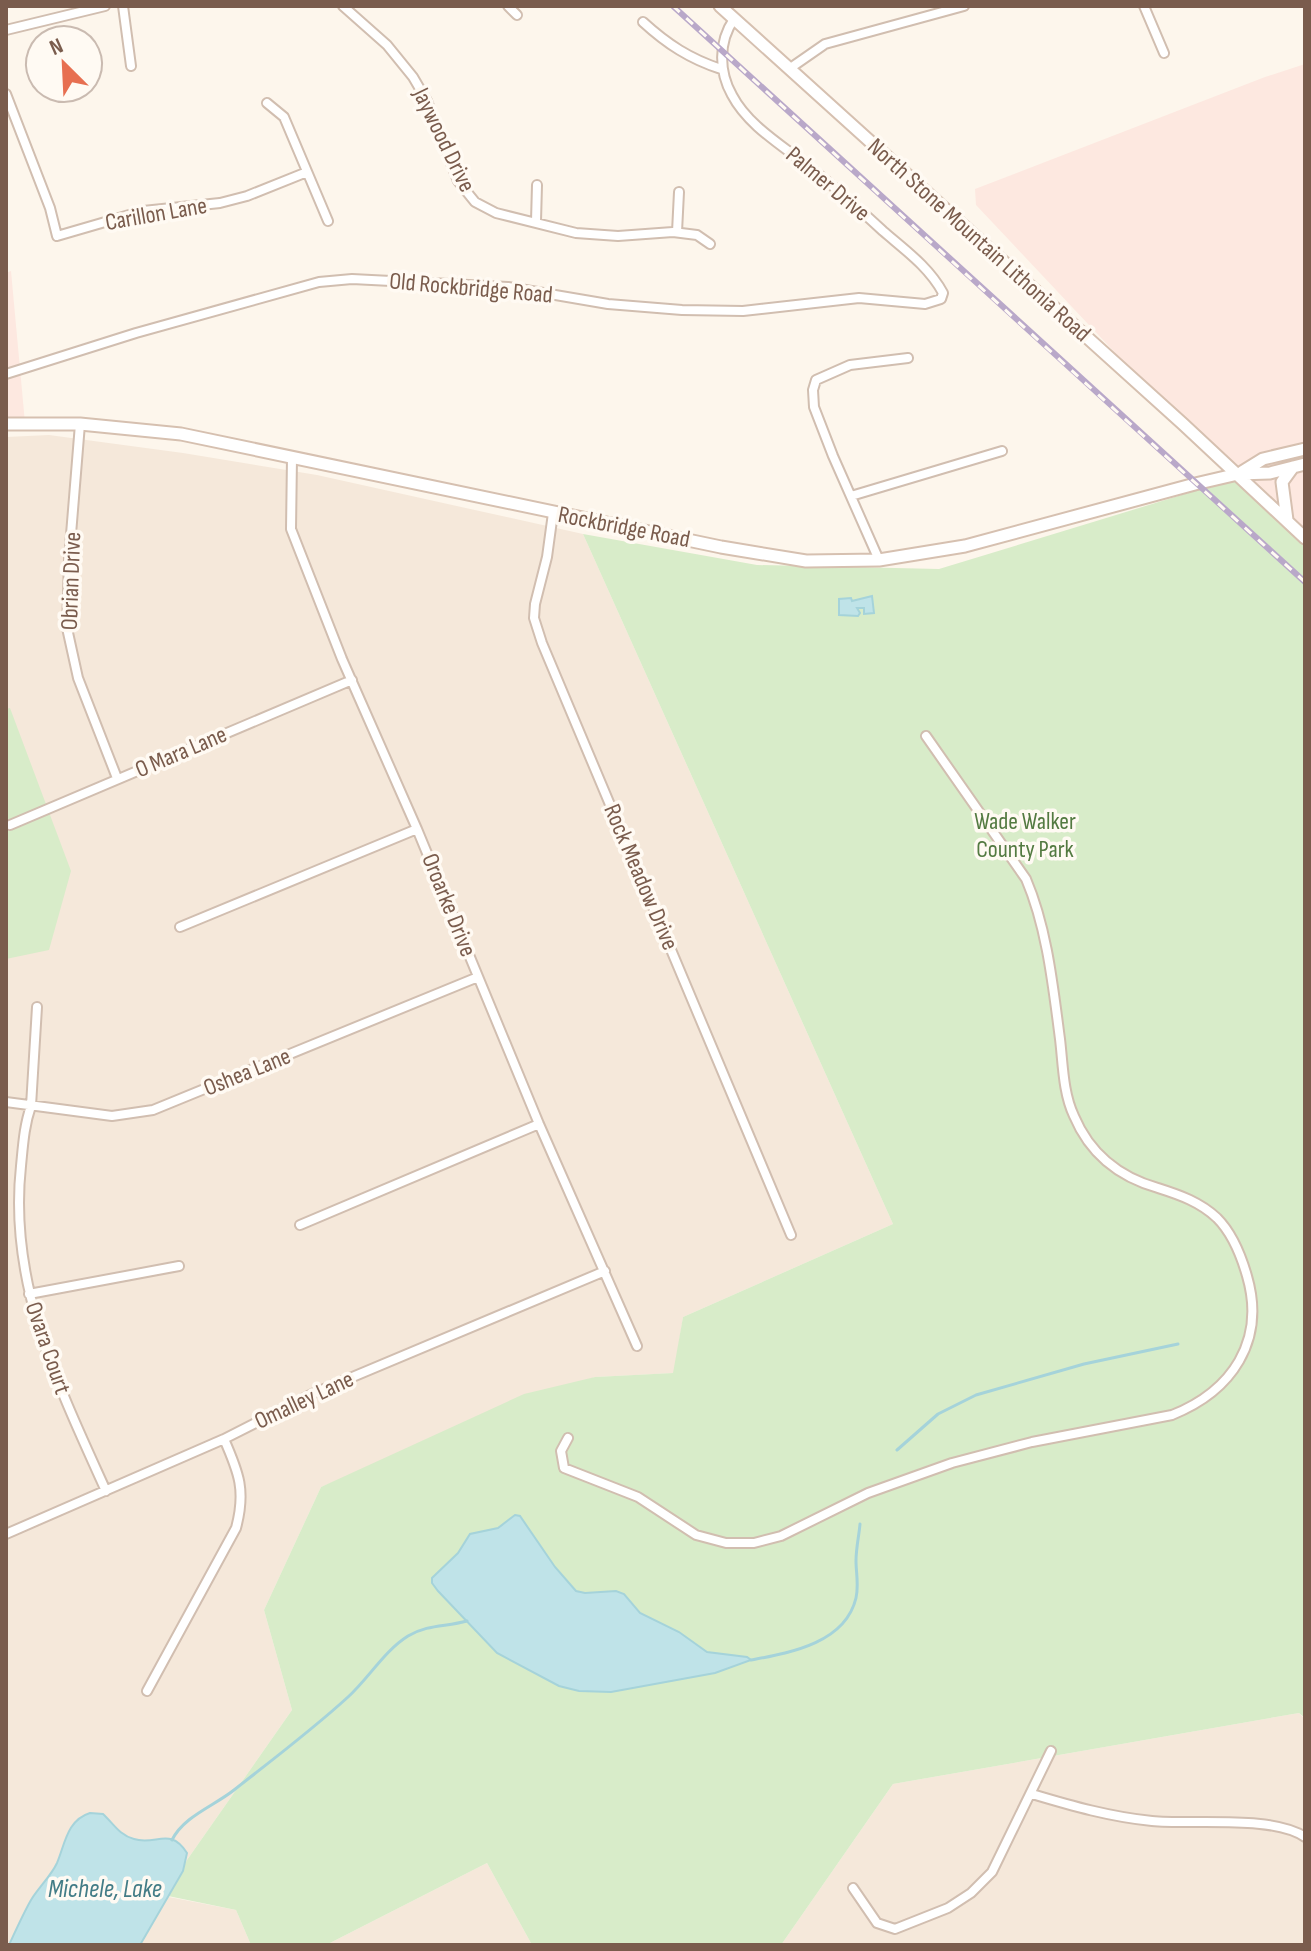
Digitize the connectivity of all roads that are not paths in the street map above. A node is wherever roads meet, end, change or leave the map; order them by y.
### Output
1 (105, 6) edge
2 (123, 6) edge
3 (343, 6) edge
4 (508, 6) edge
5 (720, 6) edge
6 (964, 6) edge
7 (1144, 6) edge
8 (517, 15) dead end
9 (734, 19) junction
10 (643, 22) dead end
11 (6, 30) edge
12 (1164, 53) dead end
13 (131, 66) dead end
14 (721, 69) junction
15 (789, 69) junction
16 (6, 94) edge
17 (267, 103) dead end
18 (307, 172) junction
19 (537, 185) dead end
20 (679, 192) dead end
21 (328, 221) dead end
22 (536, 221) junction
23 (677, 232) junction
24 (710, 244) dead end
25 (943, 293) joint
26 (908, 358) dead end
27 (6, 374) edge
28 (6, 424) edge
29 (80, 424) junction
30 (1305, 449) edge
31 (1002, 451) dead end
32 (292, 458) junction
33 (1299, 465) edge
34 (1238, 474) junction
35 (851, 496) junction
36 (553, 513) junction
37 (1287, 520) junction
38 (1305, 538) edge
39 (879, 560) junction
40 (352, 680) junction
41 (926, 736) dead end
42 (117, 778) junction
43 (10, 825) dead end
44 (417, 829) junction
45 (180, 927) dead end
46 (478, 977) junction
47 (37, 1007) dead end
48 (6, 1102) edge
49 (31, 1106) junction
50 (539, 1124) junction
51 (300, 1225) dead end
52 (791, 1235) dead end
53 (179, 1266) dead end
54 (605, 1271) junction
55 (29, 1294) junction
56 (637, 1346) dead end
57 (568, 1438) dead end
58 (224, 1439) junction
59 (106, 1491) junction
60 (6, 1534) edge
61 (147, 1691) dead end
62 (1051, 1751) dead end
63 (1032, 1794) junction
64 (1305, 1837) edge
65 (853, 1888) dead end

1 - 11 street
2 - 13 street
3 - 22 street, Jaywood Drive
4 - 8 street
5 - 9 main road, North Stone Mountain Lithonia Road
6 - 15 street
7 - 12 street
9 - 14 street
9 - 15 main road, North Stone Mountain Lithonia Road
10 - 14 street
14 - 25 street, Palmer Drive
15 - 34 main road, North Stone Mountain Lithonia Road
16 - 18 street, Carillon Lane
17 - 18 street
18 - 21 street
19 - 22 street
20 - 23 street
22 - 23 street, Jaywood Drive
23 - 24 street, Jaywood Drive
25 - 27 street, Old Rockbridge Road
26 - 35 street
28 - 29 main road, Rockbridge Road
29 - 32 main road, Rockbridge Road
29 - 42 street, Obrian Drive
30 - 34 main road, Rockbridge Road
31 - 35 street
32 - 36 main road, Rockbridge Road
32 - 40 street, Oroarke Drive
33 - 34 main road, Rockbridge Road
33 - 37 main road
34 - 37 main road, North Stone Mountain Lithonia Road
34 - 39 main road, Rockbridge Road
35 - 39 street
36 - 39 main road, Rockbridge Road
36 - 52 street, Rock Meadow Drive
37 - 38 main road, North Stone Mountain Lithonia Road
40 - 42 street, O Mara Lane
40 - 44 street, Oroarke Drive
41 - 57 street
42 - 43 street, O Mara Lane
44 - 45 street
44 - 46 street, Oroarke Drive
46 - 49 street, Oshea Lane
46 - 50 street, Oroarke Drive
47 - 49 street, Ovara Court
48 - 49 street, Oshea Lane
49 - 55 street, Ovara Court
50 - 51 street
50 - 54 street, Oroarke Drive
53 - 55 street
54 - 56 street, Oroarke Drive
54 - 58 street, Omalley Lane
55 - 59 street, Ovara Court
58 - 59 street, Omalley Lane
58 - 61 street
59 - 60 street, Omalley Lane
62 - 63 street
63 - 64 street
63 - 65 street

